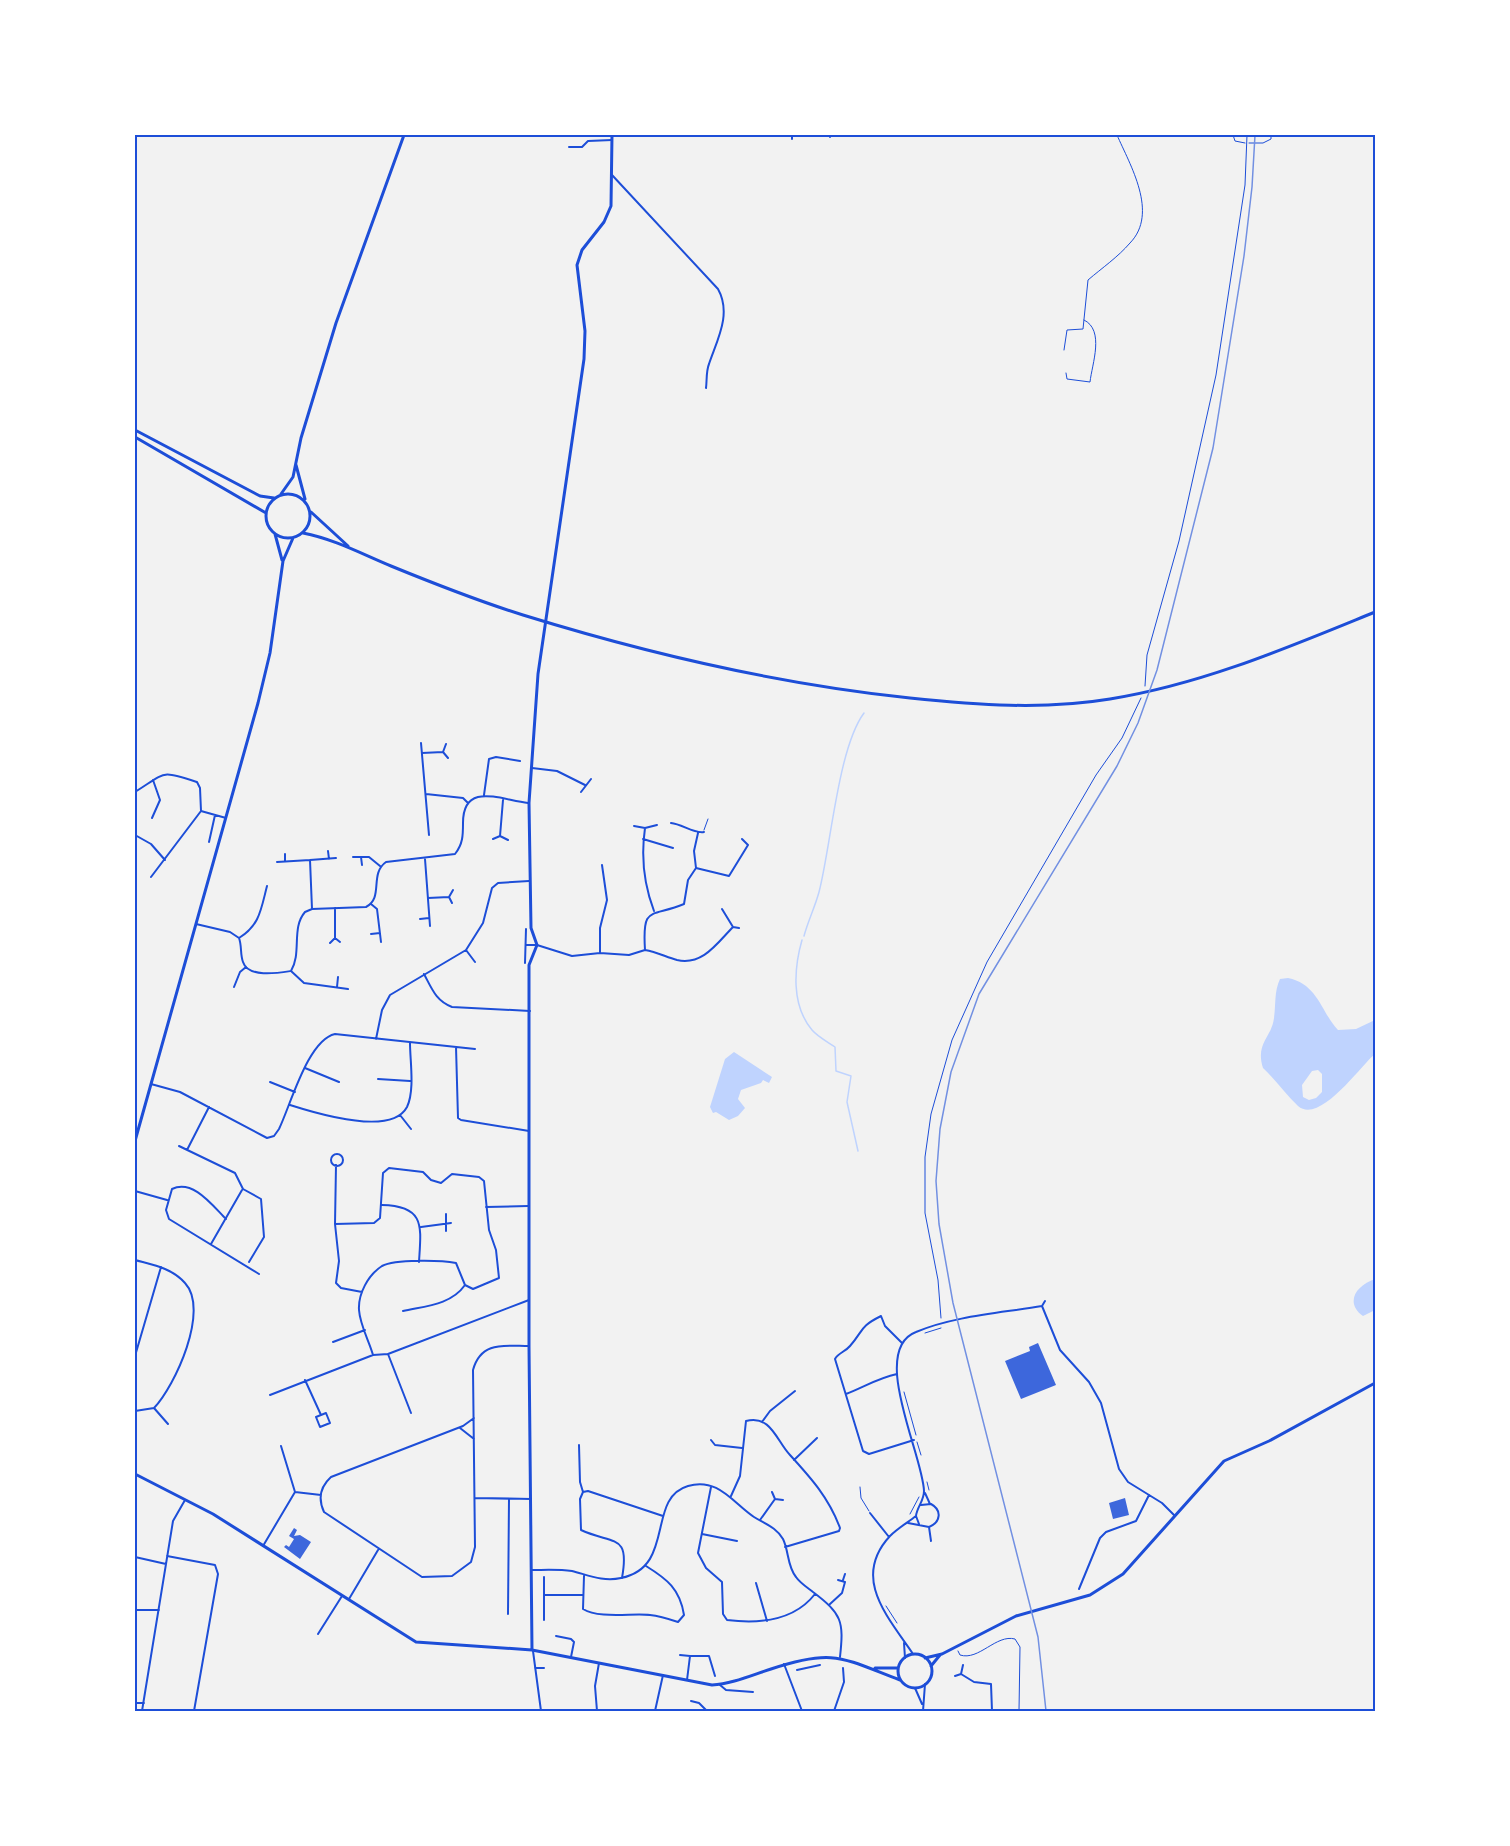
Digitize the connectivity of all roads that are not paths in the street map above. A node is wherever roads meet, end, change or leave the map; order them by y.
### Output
1 (405, 135) edge
2 (612, 135) edge
3 (1116, 135) edge
4 (612, 140) junction
5 (569, 147) dead end
6 (612, 175) junction
7 (1084, 320) junction
8 (1064, 350) dead end
9 (1065, 373) dead end
10 (706, 388) dead end
11 (135, 430) edge
12 (135, 437) edge
13 (296, 463) junction
14 (281, 494) junction
15 (274, 498) junction
16 (306, 501) junction
17 (311, 511) junction
18 (266, 513) junction
19 (274, 533) junction
20 (303, 533) junction
21 (293, 538) junction
22 (351, 549) junction
23 (283, 561) junction
24 (1375, 612) edge
25 (421, 743) dead end
26 (446, 744) dead end
27 (444, 752) junction
28 (422, 753) junction
29 (448, 758) dead end
30 (520, 761) dead end
31 (532, 768) junction
32 (591, 779) dead end
33 (153, 780) junction
34 (585, 785) junction
35 (135, 792) edge
36 (581, 792) dead end
37 (426, 795) junction
38 (484, 796) junction
39 (503, 800) junction
40 (467, 802) junction
41 (529, 803) junction
42 (201, 811) junction
43 (215, 816) junction
44 (152, 818) dead end
45 (226, 818) junction
46 (708, 819) dead end
47 (671, 823) dead end
48 (657, 825) dead end
49 (634, 826) dead end
50 (645, 828) junction
51 (704, 832) joint
52 (699, 833) junction
53 (135, 835) edge
54 (429, 835) dead end
55 (500, 836) junction
56 (494, 839) dead end
57 (643, 839) junction
58 (508, 840) dead end
59 (742, 840) dead end
60 (209, 842) dead end
61 (753, 844) dead end
62 (748, 845) junction
63 (673, 848) dead end
64 (328, 851) dead end
65 (285, 854) dead end
66 (353, 857) dead end
67 (361, 857) junction
68 (336, 858) dead end
69 (329, 859) junction
70 (425, 859) junction
71 (165, 860) junction
72 (310, 860) junction
73 (285, 861) junction
74 (277, 862) dead end
75 (362, 865) dead end
76 (602, 865) dead end
77 (380, 866) junction
78 (696, 868) junction
79 (151, 877) dead end
80 (529, 881) junction
81 (267, 886) dead end
82 (453, 890) dead end
83 (265, 894) junction
84 (272, 896) dead end
85 (449, 897) junction
86 (428, 898) junction
87 (452, 903) dead end
88 (371, 904) junction
89 (334, 908) junction
90 (312, 909) junction
91 (722, 909) dead end
92 (654, 911) junction
93 (429, 918) junction
94 (420, 919) dead end
95 (196, 924) junction
96 (430, 926) dead end
97 (733, 927) junction
98 (739, 928) dead end
99 (526, 929) dead end
100 (380, 933) junction
101 (371, 934) dead end
102 (239, 938) junction
103 (335, 938) junction
104 (340, 942) dead end
105 (381, 942) dead end
106 (330, 943) dead end
107 (526, 945) junction
108 (537, 945) junction
109 (466, 950) junction
110 (645, 950) junction
111 (600, 953) junction
112 (474, 962) dead end
113 (525, 963) dead end
114 (246, 968) junction
115 (291, 971) junction
116 (424, 974) junction
117 (338, 977) dead end
118 (234, 987) dead end
119 (337, 988) junction
120 (348, 989) dead end
121 (530, 1011) junction
122 (376, 1039) junction
123 (410, 1042) junction
124 (456, 1047) junction
125 (475, 1048) dead end
126 (305, 1068) junction
127 (378, 1079) dead end
128 (410, 1081) junction
129 (270, 1082) dead end
130 (339, 1082) dead end
131 (151, 1084) junction
132 (295, 1092) junction
133 (290, 1105) junction
134 (209, 1107) junction
135 (400, 1115) junction
136 (411, 1128) dead end
137 (530, 1131) junction
138 (135, 1141) edge
139 (179, 1146) dead end
140 (187, 1150) junction
141 (336, 1165) dead end
142 (243, 1189) junction
143 (135, 1191) edge
144 (168, 1200) junction
145 (382, 1205) junction
146 (530, 1206) junction
147 (486, 1207) junction
148 (446, 1214) dead end
149 (226, 1219) junction
150 (446, 1223) junction
151 (451, 1223) dead end
152 (336, 1224) junction
153 (421, 1227) junction
154 (446, 1231) dead end
155 (211, 1244) junction
156 (135, 1260) edge
157 (249, 1262) dead end
158 (419, 1262) junction
159 (161, 1267) junction
160 (259, 1274) dead end
161 (465, 1285) junction
162 (362, 1292) junction
163 (529, 1300) junction
164 (1046, 1301) dead end
165 (1042, 1306) junction
166 (403, 1311) dead end
167 (365, 1330) junction
168 (333, 1342) dead end
169 (902, 1343) junction
170 (529, 1346) junction
171 (388, 1354) junction
172 (373, 1355) junction
173 (135, 1356) edge
174 (897, 1374) junction
175 (305, 1380) junction
176 (1375, 1383) edge
177 (795, 1392) dead end
178 (846, 1394) junction
179 (270, 1395) dead end
180 (154, 1408) junction
181 (135, 1411) edge
182 (411, 1413) dead end
183 (321, 1415) junction
184 (474, 1418) junction
185 (762, 1422) junction
186 (168, 1424) dead end
187 (458, 1428) junction
188 (817, 1438) dead end
189 (474, 1439) junction
190 (711, 1440) dead end
191 (914, 1440) junction
192 (579, 1445) dead end
193 (281, 1446) dead end
194 (742, 1448) junction
195 (794, 1460) junction
196 (135, 1474) edge
197 (711, 1487) junction
198 (860, 1487) dead end
199 (295, 1492) junction
200 (583, 1492) junction
201 (772, 1492) dead end
202 (321, 1495) junction
203 (1149, 1495) junction
204 (731, 1496) junction
205 (925, 1496) junction
206 (475, 1498) junction
207 (186, 1499) junction
208 (509, 1499) junction
209 (531, 1499) junction
210 (775, 1499) junction
211 (783, 1500) dead end
212 (930, 1504) junction
213 (921, 1505) junction
214 (870, 1513) joint
215 (1174, 1515) junction
216 (664, 1516) junction
217 (916, 1516) junction
218 (760, 1520) junction
219 (906, 1524) junction
220 (920, 1524) junction
221 (929, 1527) junction
222 (702, 1534) junction
223 (889, 1537) junction
224 (737, 1541) dead end
225 (931, 1541) dead end
226 (263, 1546) junction
227 (785, 1547) junction
228 (378, 1550) junction
229 (167, 1556) junction
230 (135, 1557) edge
231 (166, 1564) junction
232 (646, 1566) junction
233 (531, 1570) junction
234 (845, 1574) dead end
235 (584, 1575) junction
236 (544, 1577) dead end
237 (622, 1578) junction
238 (838, 1580) dead end
239 (843, 1580) junction
240 (756, 1583) dead end
241 (1079, 1589) dead end
242 (815, 1593) junction
243 (544, 1595) junction
244 (582, 1595) junction
245 (342, 1596) junction
246 (348, 1600) junction
247 (831, 1604) junction
248 (135, 1610) edge
249 (160, 1610) junction
250 (508, 1614) dead end
251 (544, 1620) dead end
252 (767, 1621) junction
253 (318, 1634) dead end
254 (556, 1636) dead end
255 (903, 1640) junction
256 (532, 1650) junction
257 (913, 1654) junction
258 (942, 1654) junction
259 (680, 1655) dead end
260 (690, 1656) junction
261 (571, 1657) junction
262 (840, 1657) junction
263 (806, 1658) junction
264 (904, 1658) junction
265 (925, 1658) junction
266 (599, 1663) junction
267 (784, 1664) junction
268 (820, 1665) dead end
269 (963, 1665) dead end
270 (807, 1666) junction
271 (931, 1666) junction
272 (870, 1667) junction
273 (535, 1668) junction
274 (544, 1668) dead end
275 (843, 1668) dead end
276 (898, 1668) junction
277 (797, 1670) dead end
278 (961, 1674) junction
279 (663, 1676) junction
280 (715, 1676) dead end
281 (955, 1676) dead end
282 (687, 1680) junction
283 (900, 1680) junction
284 (720, 1684) junction
285 (925, 1684) junction
286 (915, 1688) junction
287 (753, 1692) dead end
288 (691, 1701) dead end
289 (135, 1703) edge
290 (144, 1703) junction
291 (923, 1709) edge
292 (142, 1711) edge
293 (194, 1711) edge
294 (541, 1711) edge
295 (597, 1711) edge
296 (655, 1711) edge
297 (707, 1711) edge
298 (802, 1711) edge
299 (834, 1711) edge
300 (992, 1711) edge

1 - 13 main road
2 - 4 main road
3 - 7 lane
4 - 5 street
4 - 6 main road
6 - 10 street
6 - 31 main road
7 - 8 lane
7 - 9 lane
11 - 15 main road
12 - 18 main road
13 - 14 main road
13 - 16 main road
14 - 15 main road
14 - 16 main road
15 - 18 main road
16 - 17 main road
17 - 20 main road
17 - 22 main road
18 - 19 main road
19 - 21 main road
19 - 23 main road
20 - 21 main road
20 - 22 main road
21 - 23 main road
22 - 24 main road
23 - 45 main road
25 - 28 street
26 - 27 street
27 - 28 street
27 - 29 street
28 - 37 street
30 - 38 street
31 - 34 street
31 - 41 main road
32 - 34 street
33 - 35 street
33 - 42 street
33 - 44 street
34 - 36 street
37 - 40 street
37 - 54 street
38 - 39 street
38 - 40 street
39 - 41 street
39 - 55 street
40 - 70 street
41 - 80 main road
42 - 43 street
42 - 71 street
43 - 45 street
43 - 60 street
45 - 95 main road
46 - 51 lane
47 - 52 street
48 - 50 street
49 - 50 street
50 - 57 street
51 - 52 street
52 - 78 street
53 - 71 street
55 - 56 street
55 - 58 street
57 - 63 street
57 - 92 street
59 - 62 street
61 - 62 street
62 - 78 street
64 - 69 street
65 - 73 street
66 - 67 street
67 - 75 street
67 - 77 street
68 - 69 street
69 - 72 street
70 - 77 street
70 - 86 street
71 - 79 street
72 - 73 street
72 - 90 street
73 - 74 street
76 - 111 street
77 - 88 street
78 - 92 street
80 - 108 main road
80 - 109 street
81 - 83 street
82 - 85 street
83 - 84 street
83 - 102 street
85 - 86 street
85 - 87 street
86 - 93 street
88 - 89 street
88 - 100 street
89 - 90 street
89 - 103 street
90 - 115 street
91 - 97 street
92 - 110 street
93 - 94 street
93 - 96 street
95 - 102 street
95 - 131 main road
97 - 98 street
97 - 110 street
99 - 107 street
100 - 101 street
100 - 105 street
102 - 114 street
103 - 104 street
103 - 106 street
107 - 108 street
107 - 113 street
108 - 111 street
108 - 121 main road
109 - 112 street
109 - 116 street
110 - 111 street
114 - 115 street
114 - 118 street
115 - 119 street
116 - 121 street
116 - 122 street
117 - 119 street
119 - 120 street
121 - 137 main road
122 - 123 street
122 - 126 street
123 - 124 street
123 - 128 street
124 - 125 street
124 - 137 street
126 - 130 street
126 - 132 street
127 - 128 street
128 - 135 street
129 - 132 street
131 - 134 street
131 - 138 main road
132 - 133 street
133 - 134 street
133 - 135 street
134 - 140 street
135 - 136 street
137 - 146 main road
139 - 140 street
140 - 142 street
141 - 152 street
142 - 149 street
142 - 157 street
143 - 144 street
144 - 149 street
144 - 155 street
145 - 147 street
145 - 152 street
145 - 153 street
146 - 147 street
146 - 163 main road
147 - 161 street
148 - 150 street
149 - 155 street
150 - 151 street
150 - 153 street
150 - 154 street
152 - 162 street
153 - 158 street
155 - 160 street
156 - 159 street
158 - 161 street
158 - 162 street
159 - 173 street
159 - 180 street
161 - 166 street
162 - 167 street
163 - 170 main road
163 - 171 street
164 - 165 street
165 - 169 street
165 - 203 street
167 - 168 street
167 - 172 street
169 - 174 street
169 - 178 street
170 - 184 street
170 - 209 main road
171 - 172 street
171 - 182 street
172 - 175 street
174 - 178 street
174 - 191 street
175 - 179 street
175 - 183 street
176 - 215 main road
177 - 185 street
178 - 191 street
180 - 181 street
180 - 186 street
183 - 183 street
184 - 187 street
184 - 189 street
185 - 194 street
185 - 195 street
187 - 189 street
187 - 202 street
188 - 195 street
189 - 206 street
190 - 194 street
191 - 205 street
192 - 200 street
193 - 199 street
194 - 204 street
195 - 227 street
196 - 207 main road
197 - 204 street
197 - 216 street
197 - 222 street
198 - 214 lane
199 - 202 street
199 - 226 street
200 - 216 street
200 - 237 street
201 - 210 street
202 - 228 street
203 - 215 street
203 - 241 street
204 - 218 street
205 - 212 street
205 - 213 street
206 - 208 street
206 - 228 street
207 - 226 main road
207 - 229 street
208 - 209 street
208 - 250 street
209 - 233 main road
210 - 211 street
210 - 218 street
212 - 213 street
212 - 221 street
213 - 217 street
214 - 223 street
215 - 258 main road
216 - 232 street
217 - 219 street
217 - 220 street
218 - 227 street
219 - 220 street
219 - 223 street
220 - 221 street
221 - 225 street
222 - 224 street
222 - 252 street
223 - 255 street
226 - 245 main road
227 - 242 street
228 - 246 street
229 - 231 street
229 - 293 street
230 - 231 street
231 - 249 street
232 - 237 street
232 - 244 street
233 - 235 street
233 - 256 main road
234 - 239 street
235 - 237 street
235 - 244 street
236 - 243 street
238 - 239 street
239 - 247 street
240 - 252 street
242 - 247 street
242 - 252 street
243 - 244 street
243 - 251 street
245 - 246 main road
245 - 253 street
246 - 256 main road
247 - 262 street
248 - 249 street
249 - 290 street
254 - 261 street
255 - 257 street
255 - 264 street
256 - 261 main road
256 - 273 street
257 - 264 main road
257 - 265 main road
258 - 265 main road
258 - 271 main road
259 - 260 street
260 - 280 street
260 - 282 street
261 - 266 main road
262 - 263 main road
262 - 272 main road
263 - 267 main road
263 - 270 street
264 - 276 main road
265 - 271 main road
266 - 279 main road
266 - 295 street
267 - 284 main road
267 - 298 street
268 - 270 street
269 - 278 street
270 - 277 street
271 - 285 main road
272 - 276 main road
272 - 283 main road
273 - 274 street
273 - 294 street
275 - 299 street
276 - 283 main road
278 - 281 street
278 - 300 street
279 - 282 main road
279 - 296 street
282 - 284 main road
283 - 286 main road
284 - 287 street
285 - 286 main road
285 - 291 street
286 - 291 street
288 - 297 street
289 - 290 street
290 - 292 street

